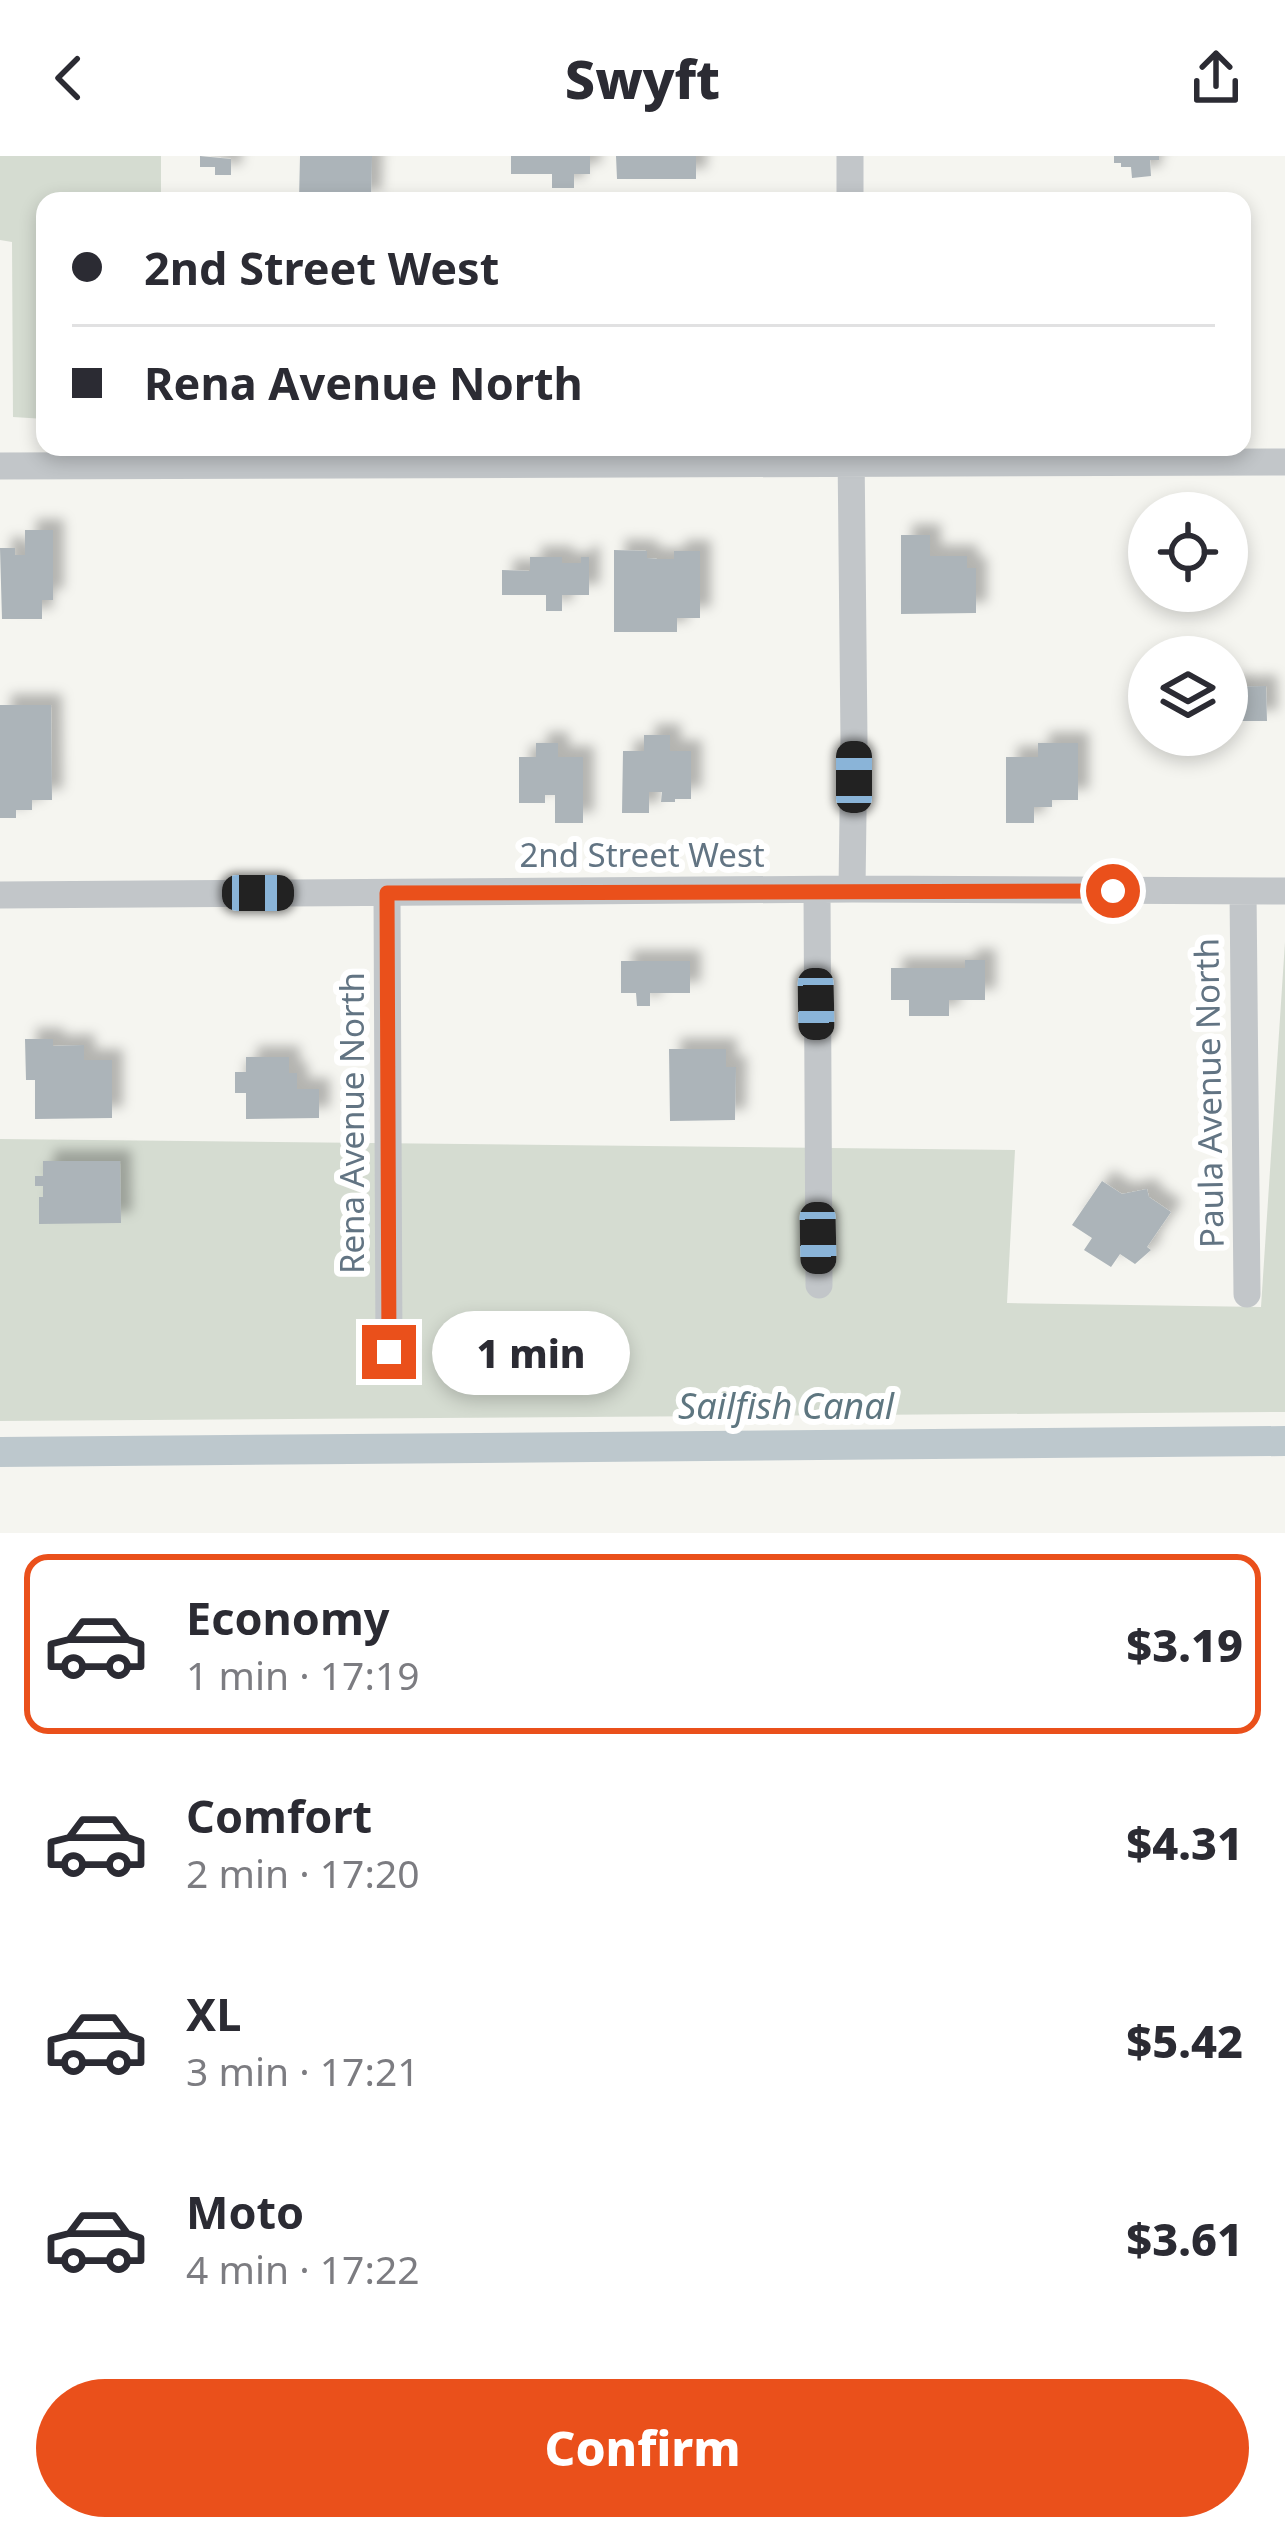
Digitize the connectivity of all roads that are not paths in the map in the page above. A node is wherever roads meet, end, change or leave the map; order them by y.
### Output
1 (850, 156) edge
2 (850, 192) edge
3 (851, 456) edge
4 (1285, 463) edge
5 (0, 466) edge
6 (817, 890) junction
7 (852, 890) junction
8 (1243, 891) junction
9 (1285, 891) edge
10 (387, 893) junction
11 (0, 895) edge
12 (819, 1285) dead end
13 (1247, 1294) dead end
14 (389, 1352) dead end

1 - 2 street
3 - 4 street
3 - 5 street
3 - 7 street
6 - 7 street, 2nd Street West
6 - 10 street, 2nd Street West
6 - 12 street
7 - 8 street, 2nd Street West
8 - 9 street, 2nd Street West
8 - 13 street, Paula Avenue North
10 - 11 street, 2nd Street West
10 - 14 street, Rena Avenue North

